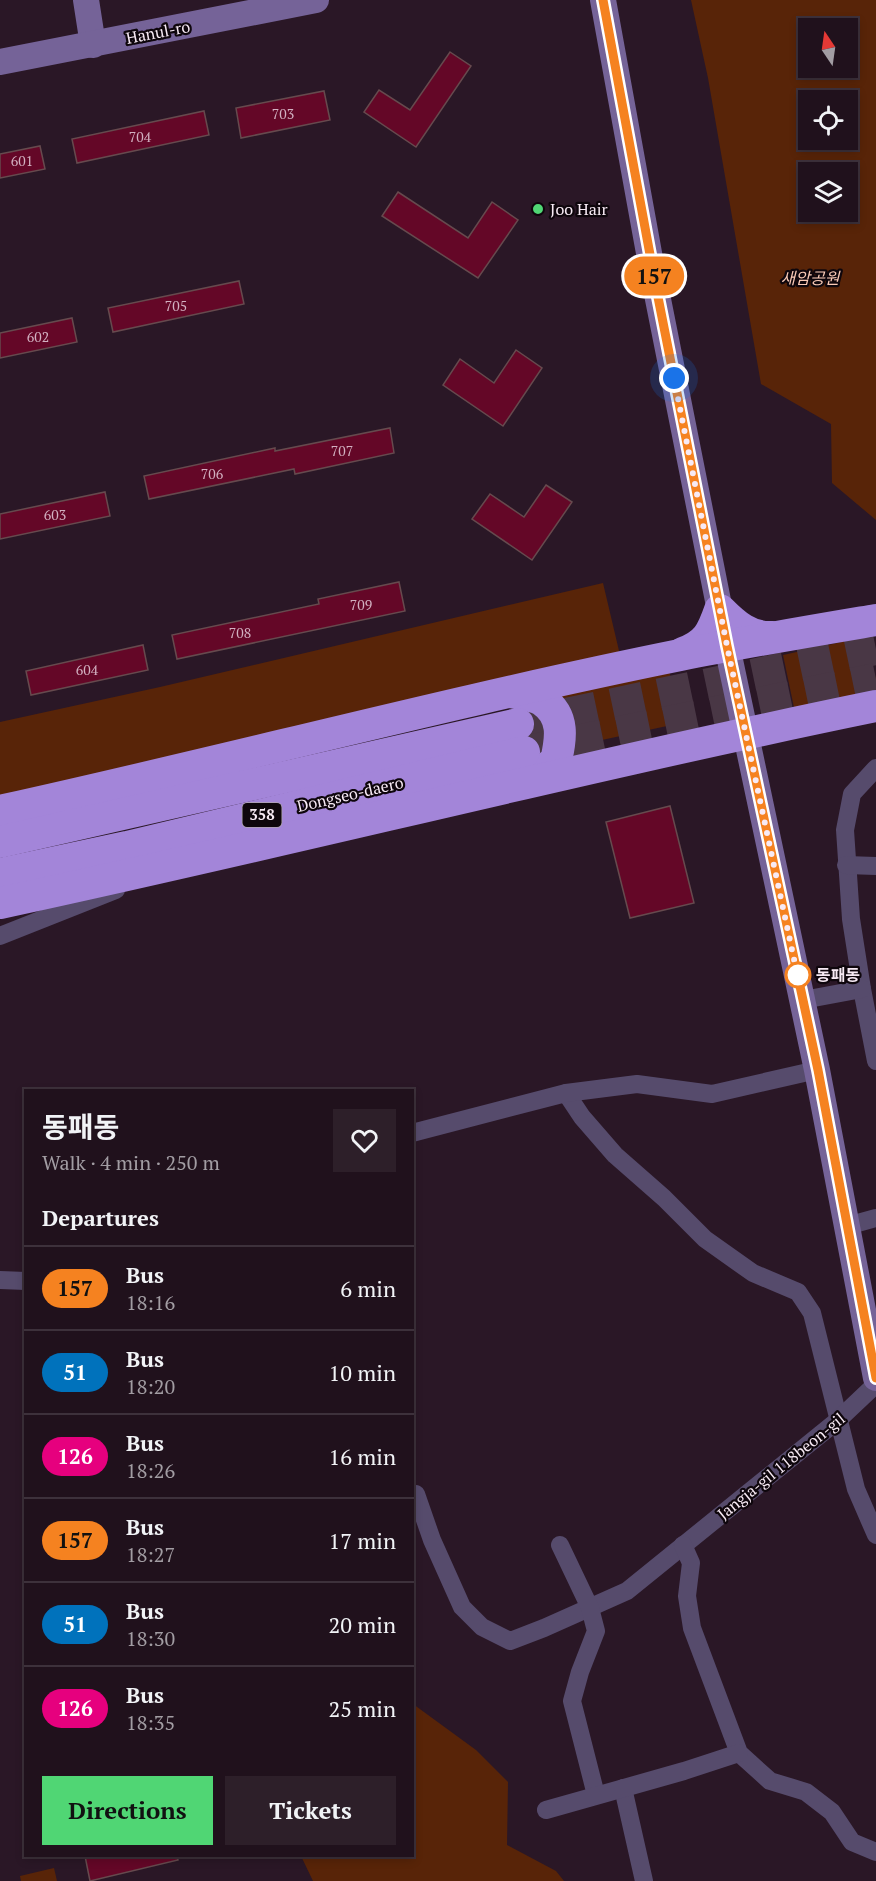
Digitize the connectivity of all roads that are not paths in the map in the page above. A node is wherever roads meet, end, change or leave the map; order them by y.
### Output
1 (87, 0) edge
2 (316, 0) edge
3 (603, 4) edge
4 (93, 45) junction
5 (0, 62) edge
6 (720, 610) junction
7 (876, 620) edge
8 (782, 636) junction
9 (727, 646) junction
10 (679, 655) junction
11 (511, 692) junction
12 (876, 706) edge
13 (746, 733) junction
14 (524, 753) junction
15 (876, 768) edge
16 (0, 811) edge
17 (0, 842) edge
18 (186, 862) junction
19 (846, 865) junction
20 (876, 866) edge
21 (0, 874) edge
22 (0, 903) edge
23 (0, 936) edge
24 (862, 989) junction
25 (803, 1000) junction
26 (876, 1061) edge
27 (818, 1070) junction
28 (566, 1093) junction
29 (414, 1132) edge
30 (876, 1218) edge
31 (847, 1226) junction
32 (0, 1280) edge
33 (24, 1281) edge
34 (876, 1378) edge
35 (876, 1384) edge
36 (837, 1421) junction
37 (416, 1494) dead end
38 (876, 1535) edge
39 (560, 1545) dead end
40 (683, 1545) junction
41 (590, 1608) junction
42 (739, 1753) junction
43 (623, 1788) junction
44 (596, 1795) junction
45 (546, 1810) dead end
46 (876, 1852) edge
47 (644, 1881) edge

1 - 4 main road
2 - 4 main road, Hanul-ro
3 - 6 main road
4 - 5 main road, Hanul-ro
6 - 8 highway
6 - 9 main road
6 - 10 highway
7 - 8 highway
8 - 9 highway
9 - 10 highway
9 - 13 main road
10 - 11 highway
11 - 14 highway
11 - 16 highway
12 - 13 highway
13 - 14 highway
13 - 25 main road
14 - 17 highway, Dongseo-daero / 358
14 - 18 highway
14 - 21 highway, Dongseo-daero / 358
15 - 19 street
18 - 22 highway
18 - 23 street
19 - 20 street
19 - 24 street
24 - 25 street
24 - 26 street
25 - 27 main road
27 - 28 street
27 - 31 main road
28 - 29 street
28 - 36 street
30 - 31 street
31 - 34 main road
32 - 33 street
35 - 36 street, Jangja-gil 118beon-gil
36 - 38 street
36 - 40 street, Jangja-gil 118beon-gil
37 - 41 street, Jangja-gil 118beon-gil
39 - 41 street
40 - 41 street, Jangja-gil 118beon-gil
40 - 42 street
41 - 44 street
42 - 43 street
42 - 46 street
43 - 44 street
43 - 47 street
44 - 45 street

